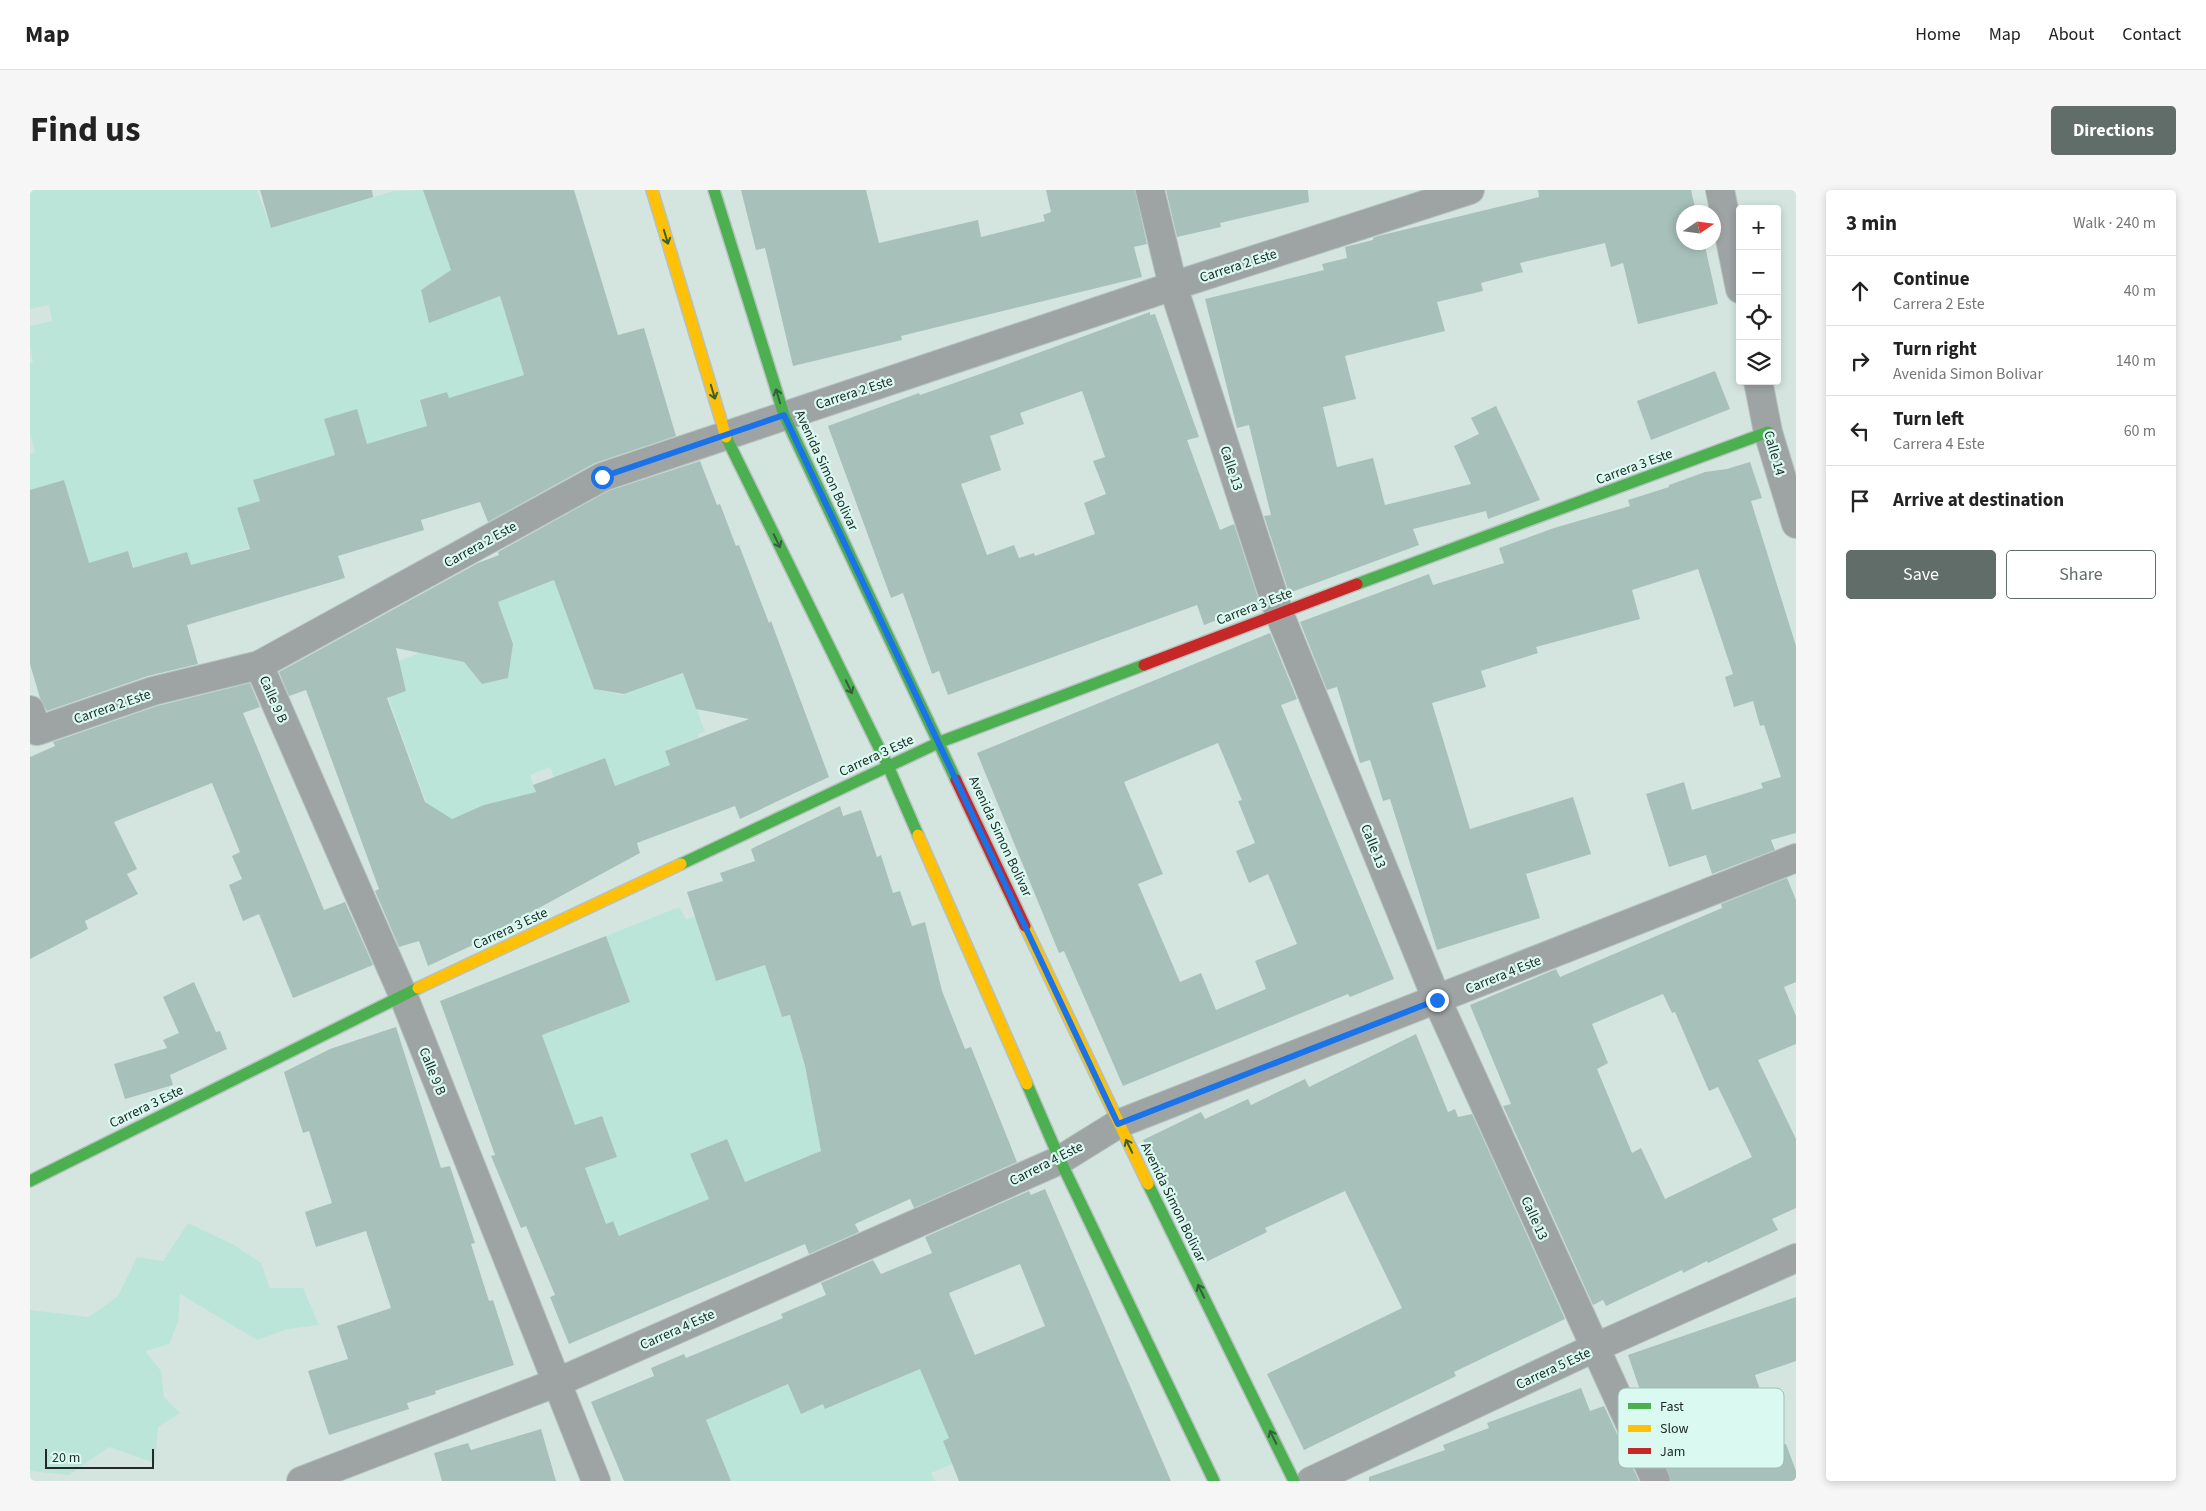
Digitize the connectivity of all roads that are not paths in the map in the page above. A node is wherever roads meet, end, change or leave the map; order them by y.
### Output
1 (652, 190) edge
2 (714, 190) edge
3 (1150, 190) edge
4 (1470, 190) edge
5 (1720, 190) edge
6 (1736, 269) edge
7 (1173, 286) junction
8 (1759, 385) edge
9 (784, 415) junction
10 (1768, 432) junction
11 (726, 436) junction
12 (1796, 524) edge
13 (1279, 613) junction
14 (259, 665) junction
15 (34, 721) edge
16 (940, 742) junction
17 (888, 766) junction
18 (1796, 858) edge
19 (403, 995) junction
20 (1437, 1000) junction
21 (1118, 1124) junction
22 (1060, 1160) junction
23 (30, 1181) edge
24 (1796, 1258) edge
25 (1594, 1348) junction
26 (558, 1382) junction
27 (1618, 1399) edge
28 (1650, 1468) edge
29 (301, 1481) edge
30 (596, 1481) edge
31 (1214, 1481) edge
32 (1294, 1481) edge
33 (1311, 1481) edge
34 (1656, 1481) edge

1 -> 11 main road
9 -> 2 main road, Avenida Simon Bolivar
3 - 7 street, Calle 13
4 - 7 street, Carrera 2 Este
5 - 6 street
7 - 9 street, Carrera 2 Este
7 - 13 street, Calle 13
8 - 10 street, Calle 14
9 - 11 street, Carrera 2 Este
9 - 16 main road, Avenida Simon Bolivar
10 - 12 street, Calle 14
10 - 13 main road, Carrera 3 Este
11 - 14 street, Carrera 2 Este
11 -> 17 main road
13 - 16 main road, Carrera 3 Este
13 - 20 street, Calle 13
14 - 15 street, Carrera 2 Este
14 - 19 street, Calle 9 B
16 - 17 main road, Carrera 3 Este
16 - 21 main road, Avenida Simon Bolivar
17 - 19 main road, Carrera 3 Este
17 - 22 main road
18 - 20 street, Carrera 4 Este
19 - 23 main road, Carrera 3 Este
19 - 26 street, Calle 9 B
20 - 21 street, Carrera 4 Este
20 - 25 street, Calle 13
21 - 22 street, Carrera 4 Este
32 -> 21 main road, Avenida Simon Bolivar
22 - 26 street, Carrera 4 Este
22 - 31 main road
24 - 25 street, Carrera 5 Este
25 - 27 street, Calle 13
25 - 33 street, Carrera 5 Este
26 - 29 street, Carrera 4 Este
26 - 30 street, Calle 9 B
28 - 34 street, Calle 13

